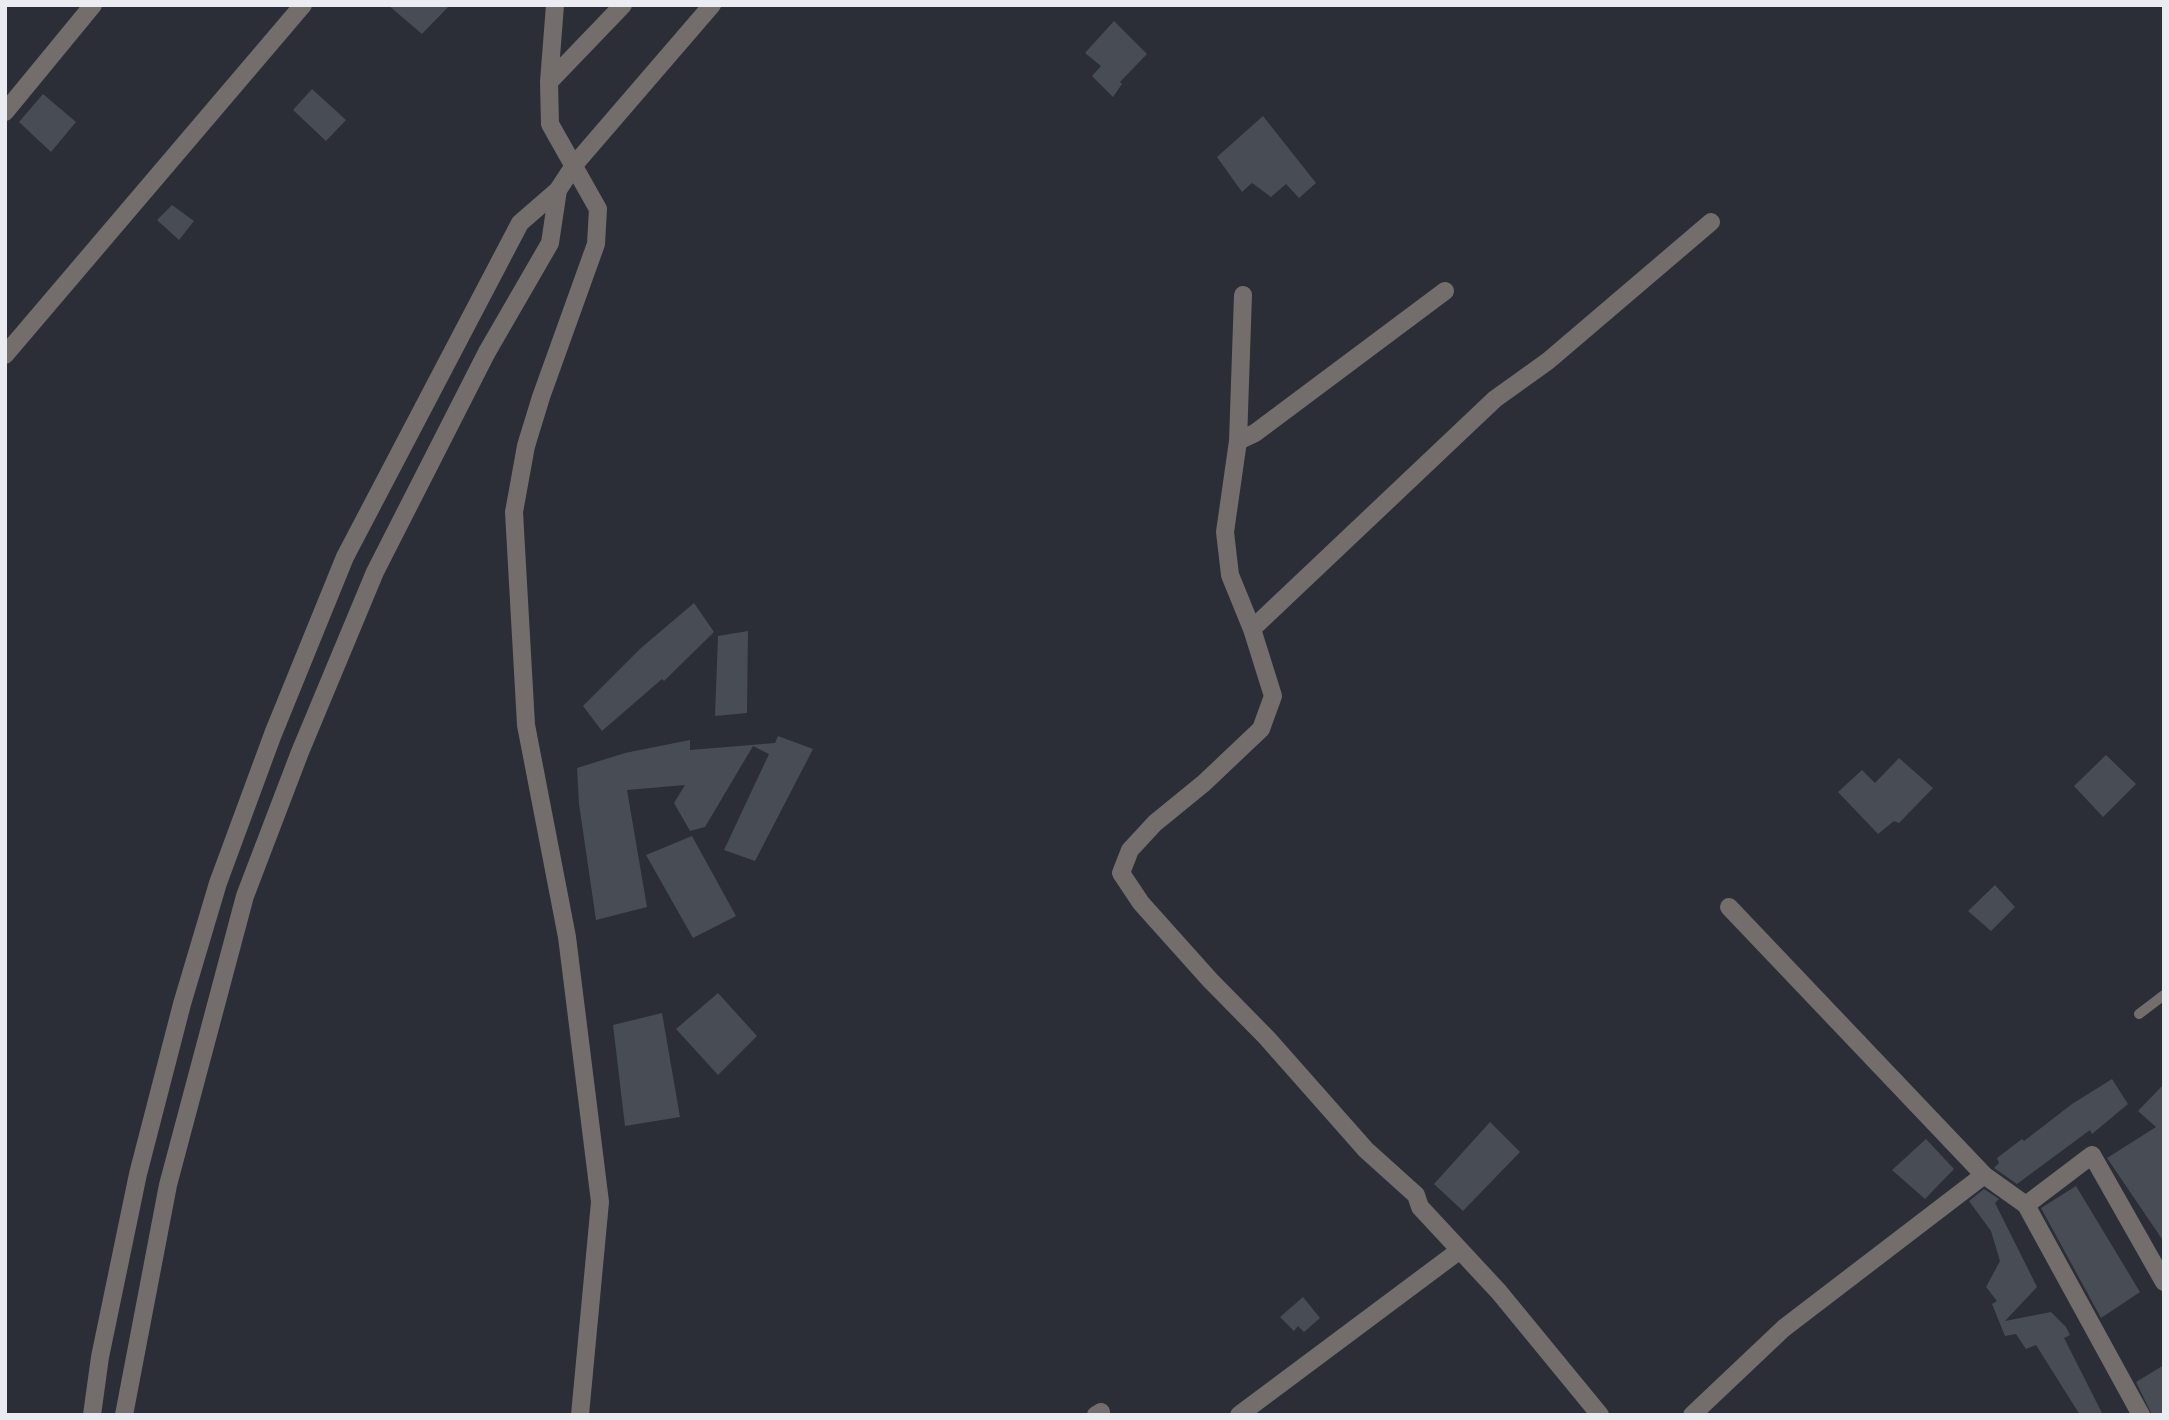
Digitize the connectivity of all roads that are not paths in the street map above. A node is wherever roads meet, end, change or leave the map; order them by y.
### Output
1 (93, 5) edge
2 (303, 5) edge
3 (555, 5) edge
4 (623, 5) edge
5 (712, 5) edge
6 (549, 82) junction
7 (5, 112) edge
8 (575, 164) junction
9 (558, 190) junction
10 (1711, 222) dead end
11 (1445, 291) dead end
12 (1243, 295) dead end
13 (5, 355) edge
14 (1238, 440) junction
15 (1252, 629) junction
16 (1729, 907) dead end
17 (2164, 995) edge
18 (2139, 1014) dead end
19 (1984, 1175) junction
20 (2026, 1205) junction
21 (1460, 1250) junction
22 (2164, 1282) edge
23 (92, 1415) edge
24 (124, 1415) edge
25 (580, 1415) edge
26 (1239, 1415) edge
27 (1600, 1415) edge
28 (1692, 1415) edge
29 (2141, 1415) edge

1 - 7 street
2 - 13 street
3 - 6 street
4 - 6 street
5 - 8 street
6 - 8 street
8 - 9 street
8 - 25 street
9 - 23 street
9 - 24 street
10 - 15 street
11 - 14 street
12 - 14 street
14 - 15 street
15 - 21 street
16 - 19 street
17 - 18 lane
19 - 20 street
19 - 28 street
20 - 22 street
20 - 29 street
21 - 26 street
21 - 27 street

